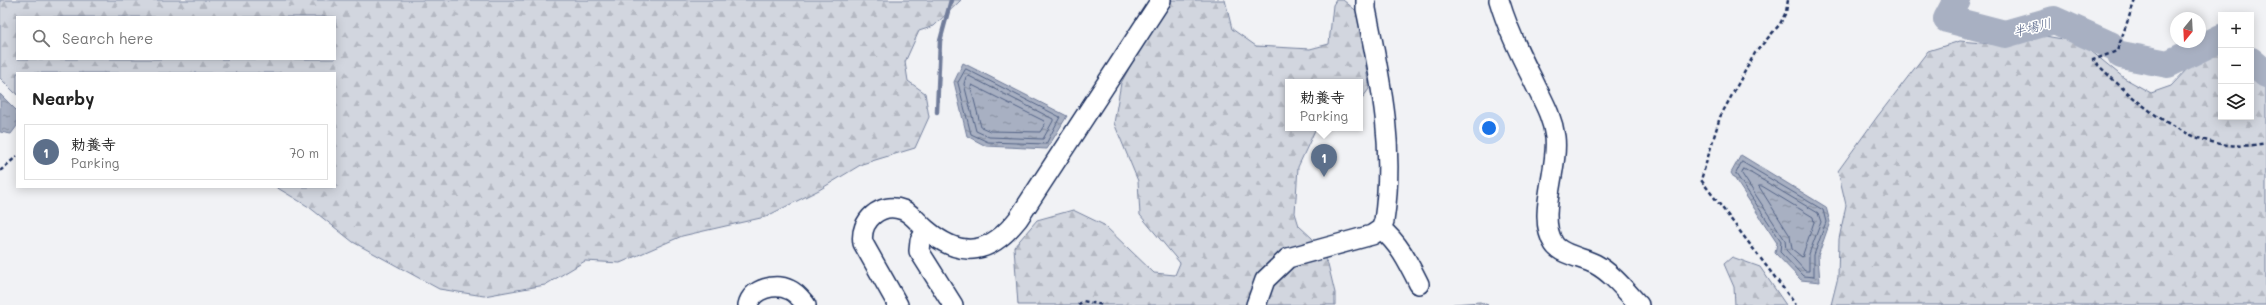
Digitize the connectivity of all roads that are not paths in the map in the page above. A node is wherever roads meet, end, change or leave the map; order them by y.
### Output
1 (1161, 0) edge
2 (1366, 0) edge
3 (1499, 0) edge
4 (1381, 229) junction
5 (926, 230) junction
6 (1419, 284) dead end
7 (748, 305) edge
8 (806, 305) edge
9 (898, 305) edge
10 (952, 305) edge
11 (1256, 305) edge
12 (1639, 305) edge

1 - 5 street
2 - 4 street
3 - 12 street
4 - 6 street
4 - 11 street
5 - 9 street
5 - 10 street
7 - 8 street

